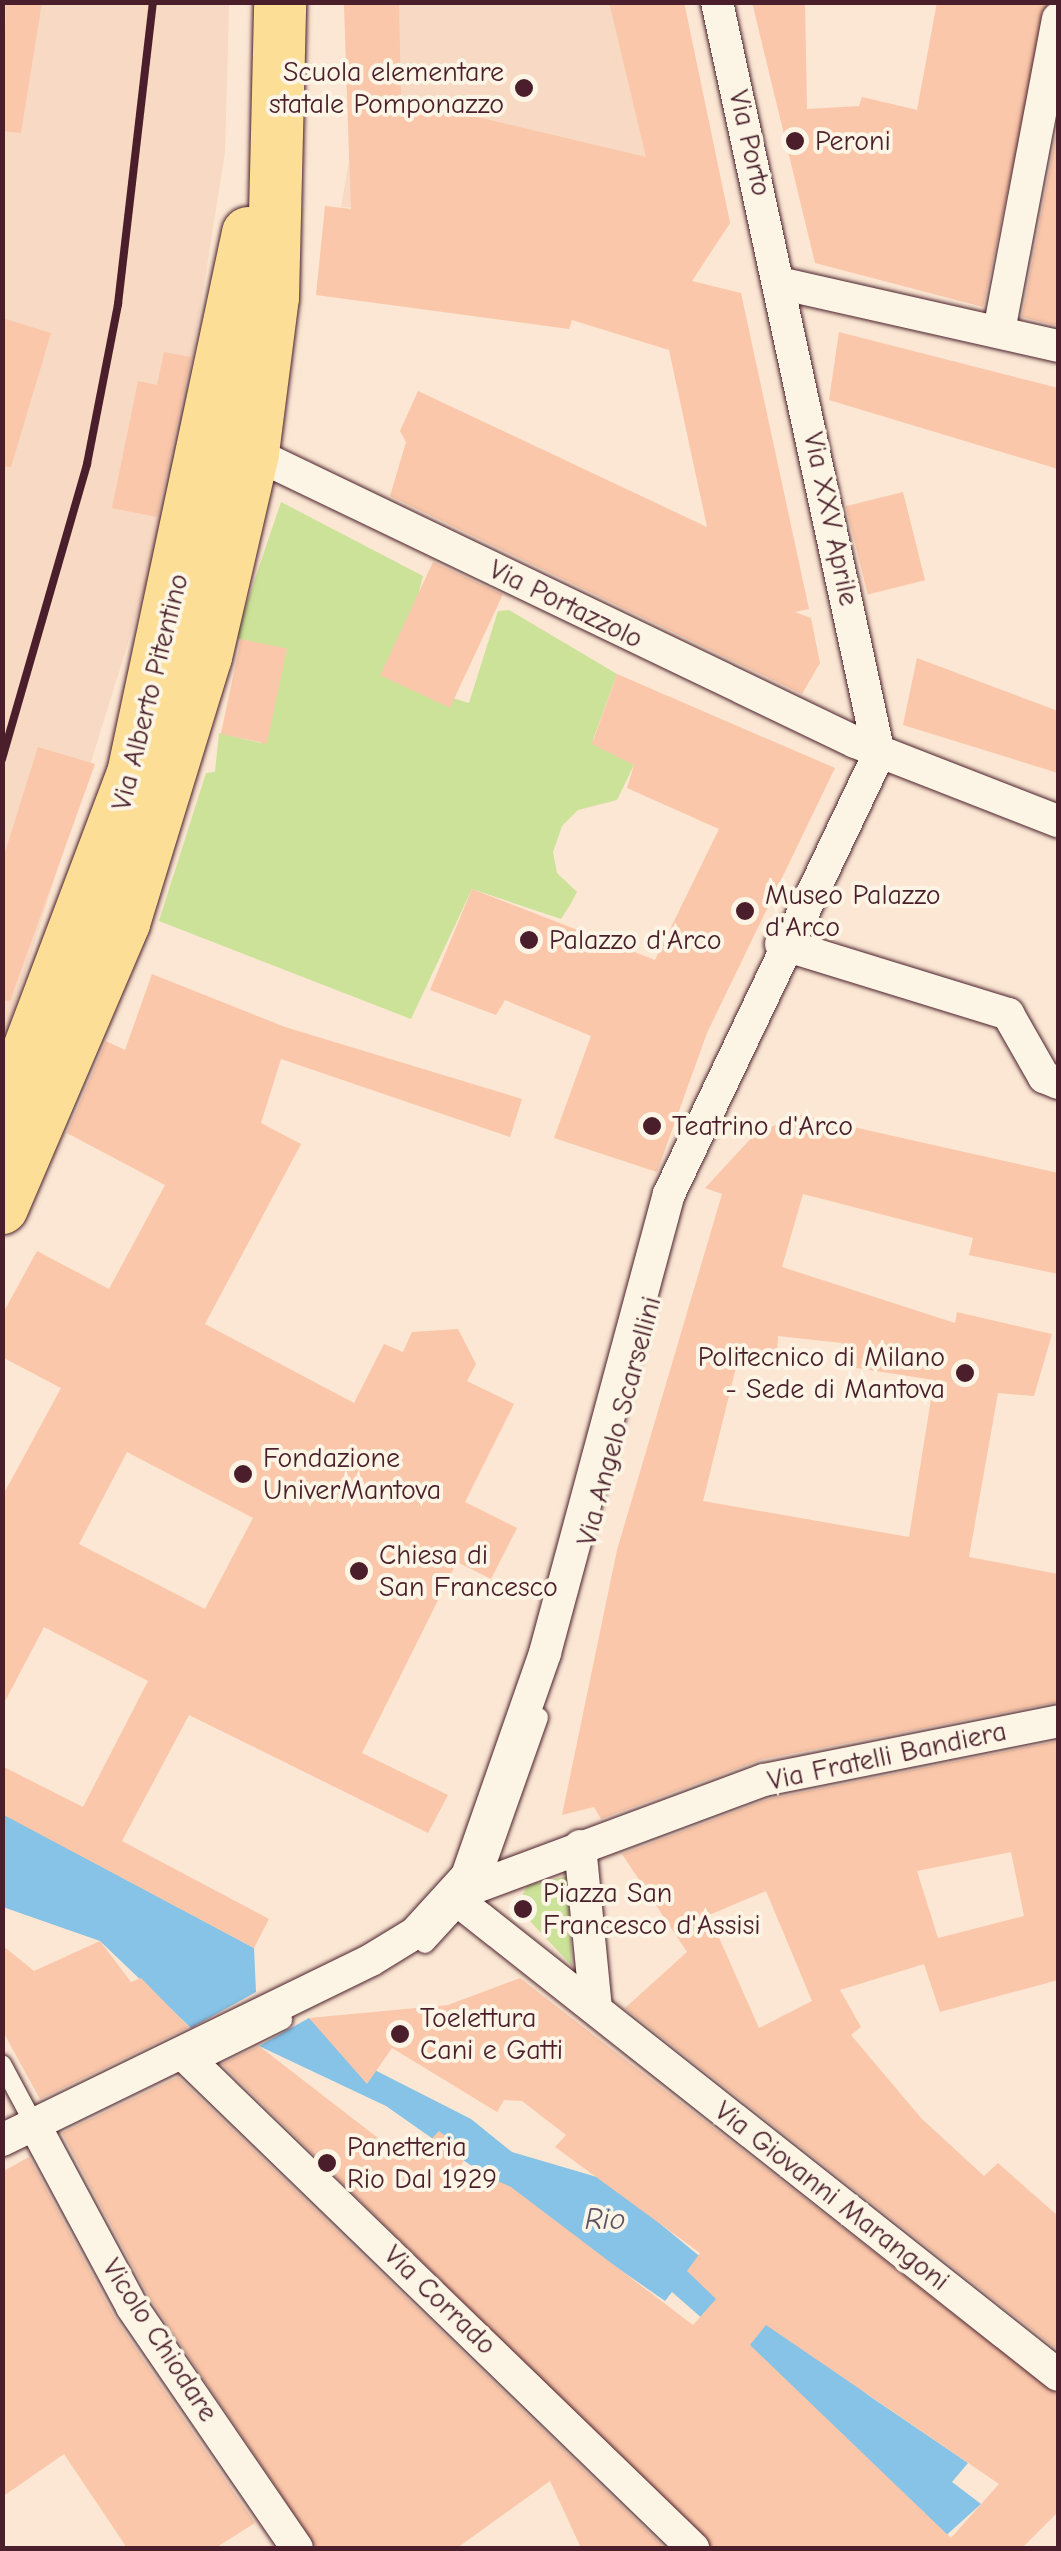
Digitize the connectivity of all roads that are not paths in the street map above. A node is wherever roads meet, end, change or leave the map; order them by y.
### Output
1 (280, 2) edge
2 (718, 2) edge
3 (1058, 19) edge
4 (278, 91) junction
5 (245, 248) junction
6 (783, 284) junction
7 (999, 332) junction
8 (1058, 346) edge
9 (252, 453) junction
10 (879, 754) junction
11 (1058, 821) edge
12 (787, 947) junction
13 (1058, 1082) edge
14 (2, 1120) edge
15 (2, 1208) edge
16 (1058, 1721) edge
17 (592, 1841) junction
18 (466, 1895) junction
19 (600, 2012) junction
20 (188, 2060) junction
21 (2, 2064) edge
22 (37, 2130) junction
23 (2, 2140) edge
24 (2, 2154) edge
25 (1058, 2375) edge
26 (298, 2548) edge
27 (693, 2548) edge

1 - 4 main road, Via Alberto Pitentino
2 - 6 street, Via Porto
3 - 7 street
4 - 5 main road, Via Alberto Pitentino
4 - 9 main road, Via Alberto Pitentino
5 - 9 street, Via Alberto Pitentino
5 - 14 main road, Via Alberto Pitentino
6 - 7 street
6 - 10 street, Via XXV Aprile
7 - 8 street
9 - 10 street, Via Portazzolo
9 - 15 main road, Via Alberto Pitentino
10 - 11 street, Via Portazzolo
10 - 12 street, Via Angelo Scarsellini
12 - 13 street
12 - 18 street, Via Angelo Scarsellini
16 - 17 street, Via Fratelli Bandiera
17 - 18 street
17 - 19 street
18 - 19 street
18 - 20 street
19 - 25 street, Via Giovanni Marangoni
20 - 22 street
20 - 27 street, Via Corrado
21 - 22 lane
22 - 23 street
22 - 24 lane
22 - 26 street, Vicolo Chiodare

